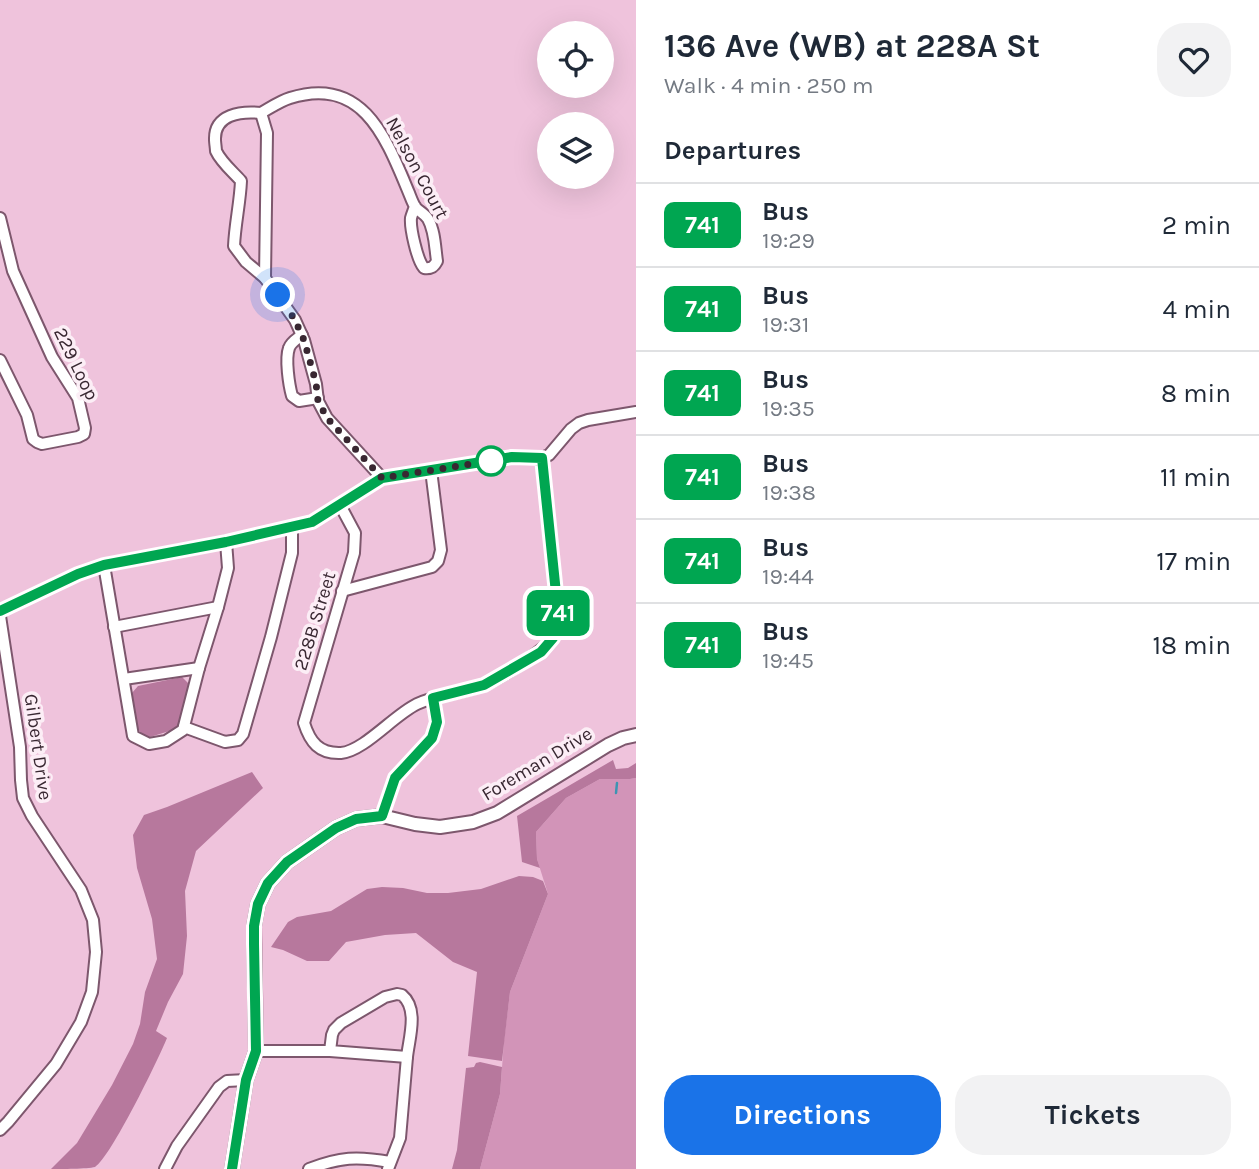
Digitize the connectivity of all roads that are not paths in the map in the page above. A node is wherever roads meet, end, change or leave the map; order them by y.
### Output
1 (261, 113) junction
2 (415, 206) junction
3 (0, 218) edge
4 (265, 278) junction
5 (302, 335) junction
6 (0, 360) edge
7 (317, 398) junction
8 (636, 412) edge
9 (542, 458) junction
10 (431, 470) junction
11 (382, 478) junction
12 (340, 505) junction
13 (292, 527) junction
14 (226, 542) junction
15 (104, 565) junction
16 (342, 591) junction
17 (218, 607) junction
18 (0, 614) edge
19 (114, 627) junction
20 (199, 668) junction
21 (124, 678) junction
22 (433, 698) junction
23 (184, 727) junction
24 (636, 735) edge
25 (382, 816) junction
26 (256, 1051) junction
27 (330, 1051) junction
28 (407, 1057) junction
29 (246, 1080) junction
30 (0, 1130) edge
31 (389, 1166) edge
32 (166, 1169) edge
33 (232, 1169) edge
34 (309, 1169) edge

1 - 2 street, Nelson Court
1 - 4 street
1 - 4 street, Nelson Court
2 - 2 street, Nelson Court
3 - 6 street, 229 Loop
4 - 5 street
5 - 7 street
5 - 7 street
7 - 11 street
8 - 9 street
9 - 10 street
9 - 22 street
10 - 11 street
10 - 16 street
11 - 12 street
12 - 13 street
12 - 16 street, 228B Street
13 - 14 street
13 - 23 street
14 - 15 street
14 - 17 street
15 - 18 street
15 - 19 street
16 - 22 street, 228B Street
17 - 19 street
17 - 20 street
18 - 30 street, Gilbert Drive
19 - 21 street
20 - 21 street
20 - 23 street
21 - 23 street
22 - 25 street
24 - 25 street, Foreman Drive
25 - 26 street, Foreman Drive
26 - 27 street
26 - 29 street, Foreman Drive
27 - 28 street
27 - 28 street
28 - 31 street
29 - 32 street
29 - 33 street, Foreman Drive
31 - 34 street

